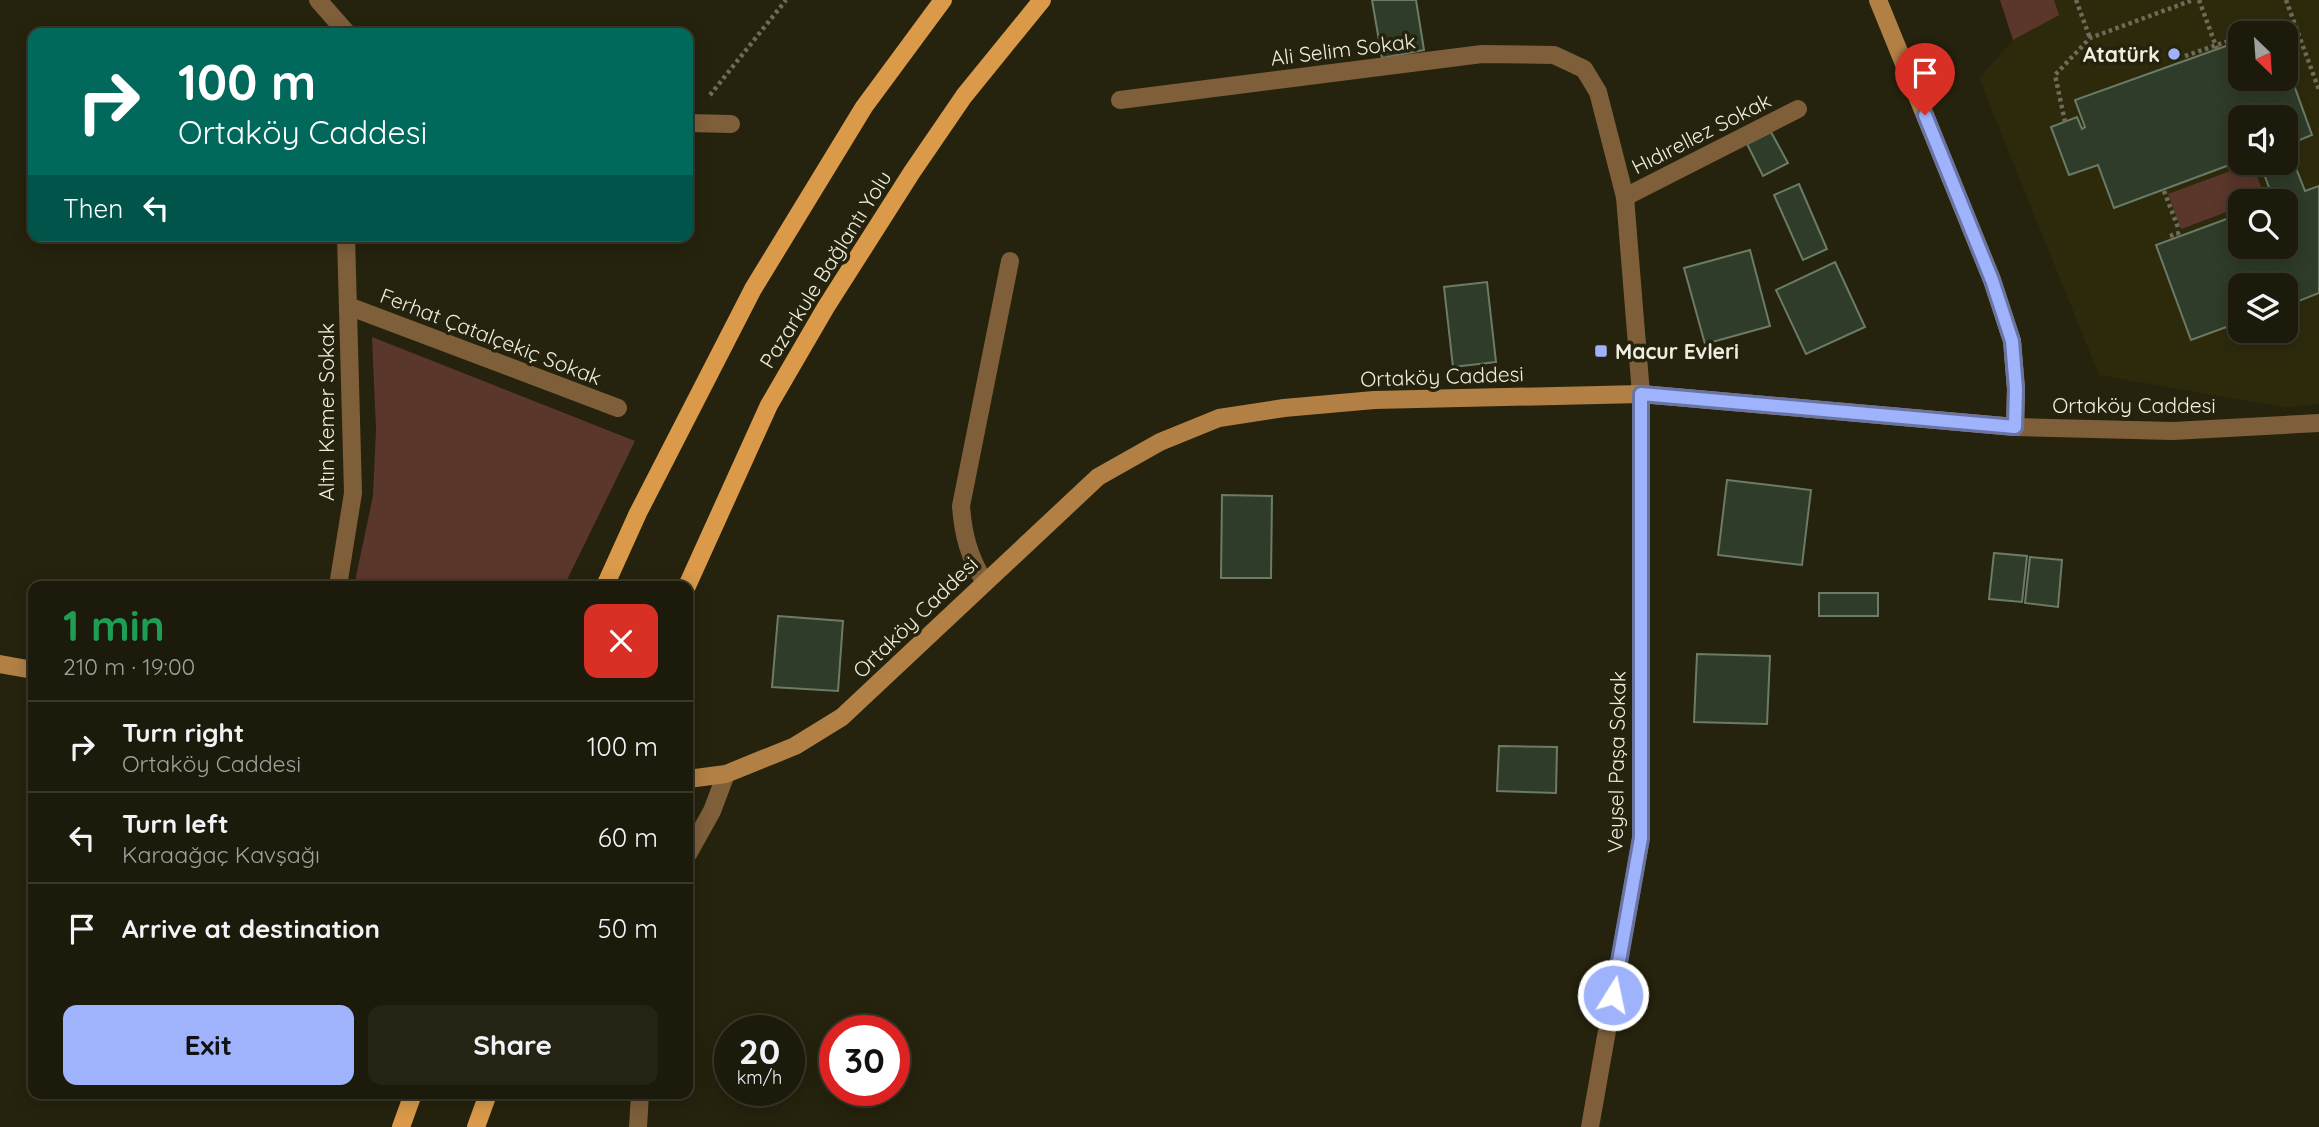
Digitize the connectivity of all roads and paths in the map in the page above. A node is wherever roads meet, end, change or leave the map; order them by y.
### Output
1 (318, 0) edge
2 (786, 0) edge
3 (943, 0) edge
4 (1041, 0) edge
5 (1878, 0) edge
6 (2076, 0) edge
7 (2196, 0) edge
8 (2286, 0) edge
9 (343, 28) edge
10 (2090, 38) junction
11 (2228, 42) edge
12 (2216, 48) junction
13 (2185, 56) dead end
14 (1571, 61) joint
15 (2319, 90) edge
16 (1120, 100) dead end
17 (704, 102) dead end
18 (1798, 109) dead end
19 (2065, 122) dead end
20 (693, 123) edge
21 (731, 124) dead end
22 (2164, 191) dead end
23 (1625, 197) junction
24 (2179, 229) dead end
25 (2170, 236) dead end
26 (2179, 236) dead end
27 (346, 242) edge
28 (1010, 261) dead end
29 (348, 306) junction
30 (1641, 394) junction
31 (618, 408) dead end
32 (2319, 423) edge
33 (2015, 427) junction
34 (339, 581) edge
35 (607, 581) edge
36 (689, 581) edge
37 (985, 581) junction
38 (0, 664) edge
39 (28, 669) edge
40 (726, 774) junction
41 (693, 778) edge
42 (693, 845) edge
43 (412, 1099) edge
44 (486, 1099) edge
45 (640, 1099) edge
46 (401, 1127) edge
47 (475, 1127) edge
48 (638, 1127) edge
49 (1590, 1127) edge

1 - 9 street
2 - 17 path
3 - 35 main road
4 - 36 main road, Pazarkule Bağlantı Yolu
5 - 33 main road
6 - 10 path
7 - 10 path
7 - 12 path
8 - 15 path
10 - 19 path
11 - 12 path
12 - 13 path
14 - 16 street, Ali Selim Sokak
14 - 23 street, Veysel Paşa Sokak
18 - 23 street, Hıdırellez Sokak
20 - 21 street
22 - 24 path
23 - 30 street, Veysel Paşa Sokak
25 - 26 path
27 - 29 street, Altın Kemer Sokak
28 - 37 street
29 - 31 street, Ferhat Çatalçekiç Sokak
29 - 34 street, Altın Kemer Sokak
30 - 33 main road, Ortaköy Caddesi
30 - 37 main road, Ortaköy Caddesi
30 - 49 street, Veysel Paşa Sokak
32 - 33 street, Ortaköy Caddesi
37 - 40 main road, Ortaköy Caddesi
38 - 39 main road
40 - 41 main road, Ortaköy Caddesi
40 - 42 street
43 - 46 main road
44 - 47 main road
45 - 48 street

